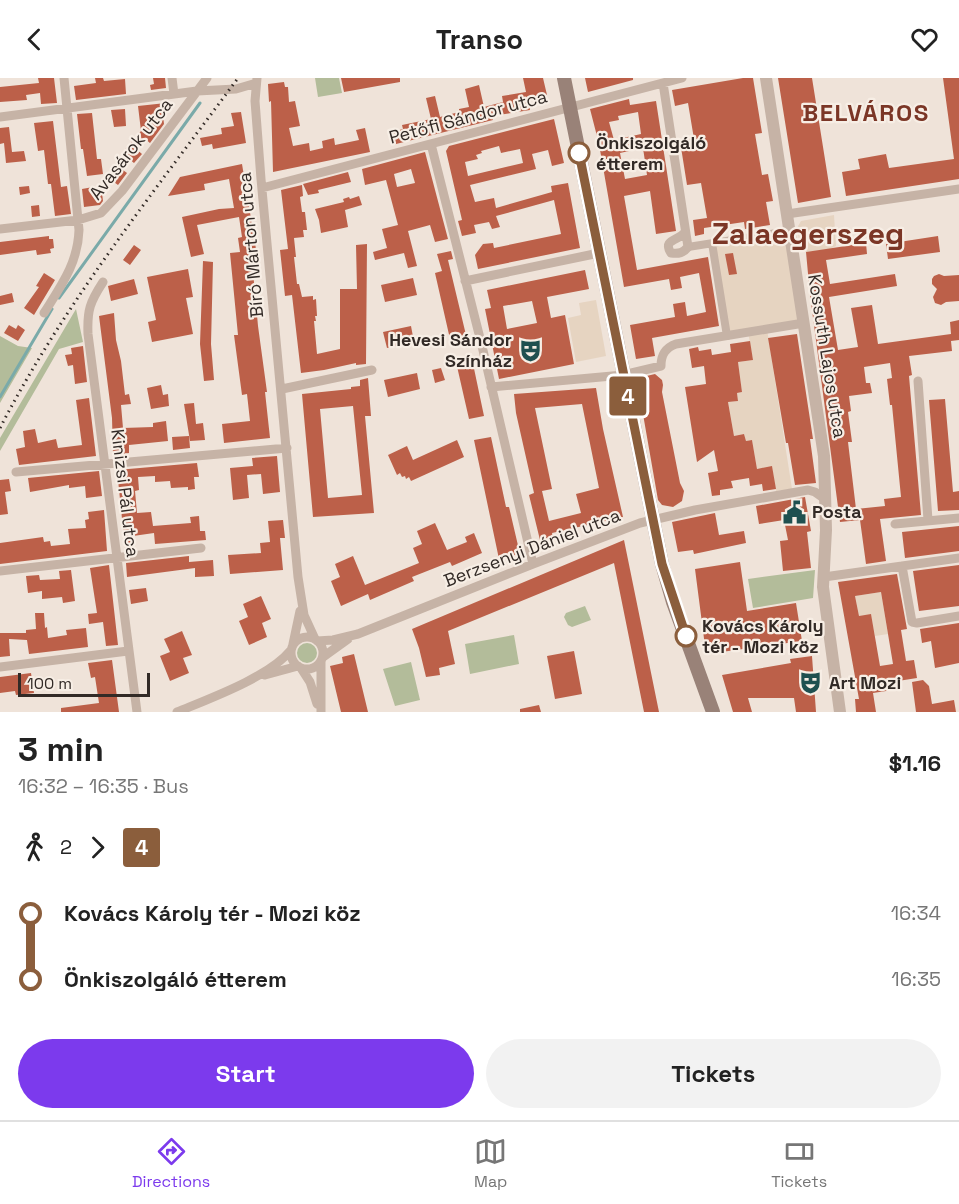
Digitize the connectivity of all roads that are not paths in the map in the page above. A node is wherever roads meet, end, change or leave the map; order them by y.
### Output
1 (64, 78) edge
2 (172, 78) edge
3 (207, 78) edge
4 (564, 78) edge
5 (682, 78) edge
6 (766, 78) edge
7 (256, 80) edge
8 (663, 83) junction
9 (236, 89) junction
10 (197, 91) junction
11 (174, 94) junction
12 (251, 99) junction
13 (571, 108) junction
14 (256, 109) junction
15 (67, 110) junction
16 (0, 117) edge
17 (431, 144) junction
18 (262, 188) junction
19 (959, 189) edge
20 (787, 214) junction
21 (78, 220) junction
22 (0, 229) edge
23 (789, 231) junction
24 (685, 232) junction
25 (712, 243) junction
26 (688, 247) junction
27 (599, 253) junction
28 (465, 281) junction
29 (103, 282) dead end
30 (44, 313) dead end
31 (804, 323) junction
32 (727, 336) junction
33 (372, 370) dead end
34 (623, 375) junction
35 (918, 381) dead end
36 (491, 387) junction
37 (282, 389) junction
38 (287, 448) junction
39 (105, 463) junction
40 (16, 472) dead end
41 (825, 499) junction
42 (959, 518) edge
43 (652, 520) junction
44 (928, 520) junction
45 (895, 524) dead end
46 (201, 548) dead end
47 (117, 558) junction
48 (959, 558) edge
49 (533, 564) junction
50 (902, 566) junction
51 (0, 571) edge
52 (824, 577) junction
53 (301, 602) junction
54 (959, 616) edge
55 (358, 634) junction
56 (316, 640) junction
57 (292, 647) junction
58 (128, 651) junction
59 (322, 659) junction
60 (0, 667) edge
61 (300, 667) junction
62 (249, 680) junction
63 (137, 712) edge
64 (177, 712) edge
65 (321, 712) edge
66 (713, 712) edge
67 (840, 712) edge

1 - 15 street
2 - 11 street
3 - 10 street
4 - 13 main road
5 - 8 street, Petőfi Sándor utca
6 - 20 street, Kossuth Lajos utca
7 - 9 street
7 - 12 street
7 - 14 street
8 - 13 street, Petőfi Sándor utca
8 - 24 street
9 - 10 street
9 - 12 street
10 - 11 street
10 - 21 street, Avasárok utca
11 - 15 street
12 - 14 street, Bíró Márton utca
13 - 17 street, Petőfi Sándor utca
13 - 27 main road
14 - 18 street, Bíró Márton utca
15 - 16 street
15 - 21 street
17 - 18 street, Petőfi Sándor utca
17 - 28 street
18 - 37 street, Bíró Márton utca
19 - 20 street
20 - 23 street, Kossuth Lajos utca
21 - 22 street, Avasárok utca
21 - 30 street
23 - 25 street
23 - 31 street, Kossuth Lajos utca
24 - 26 street
24 - 26 street
25 - 26 street
25 - 32 street
27 - 28 street
27 - 34 main road
28 - 36 street
29 - 39 street, Kinizsi Pál utca
31 - 32 street
31 - 41 street, Kossuth Lajos utca
32 - 34 street
33 - 37 street
34 - 36 street
34 - 43 main road
35 - 44 street
36 - 49 street
37 - 38 street, Bíró Márton utca
38 - 39 street
38 - 53 street, Bíró Márton utca
39 - 40 street
39 - 47 street, Kinizsi Pál utca
41 - 43 street, Berzsenyi Dániel utca
41 - 52 street, Kossuth Lajos utca
42 - 44 street
43 - 49 street, Berzsenyi Dániel utca
43 - 66 main road
44 - 45 street
46 - 47 street
47 - 51 street
47 - 58 street, Kinizsi Pál utca
48 - 50 street
49 - 55 street, Berzsenyi Dániel utca
50 - 52 street
50 - 54 street
52 - 67 street, Kossuth Lajos utca
53 - 56 street, Bíró Márton utca
53 - 57 street, Bíró Márton utca
55 - 56 street, Berzsenyi Dániel utca
55 - 59 street, Berzsenyi Dániel utca
56 - 57 street
56 - 59 street
57 - 61 street
57 - 62 street
58 - 60 street
58 - 63 street, Kinizsi Pál utca
59 - 61 street
59 - 65 street
61 - 62 street
61 - 65 street
62 - 64 street

